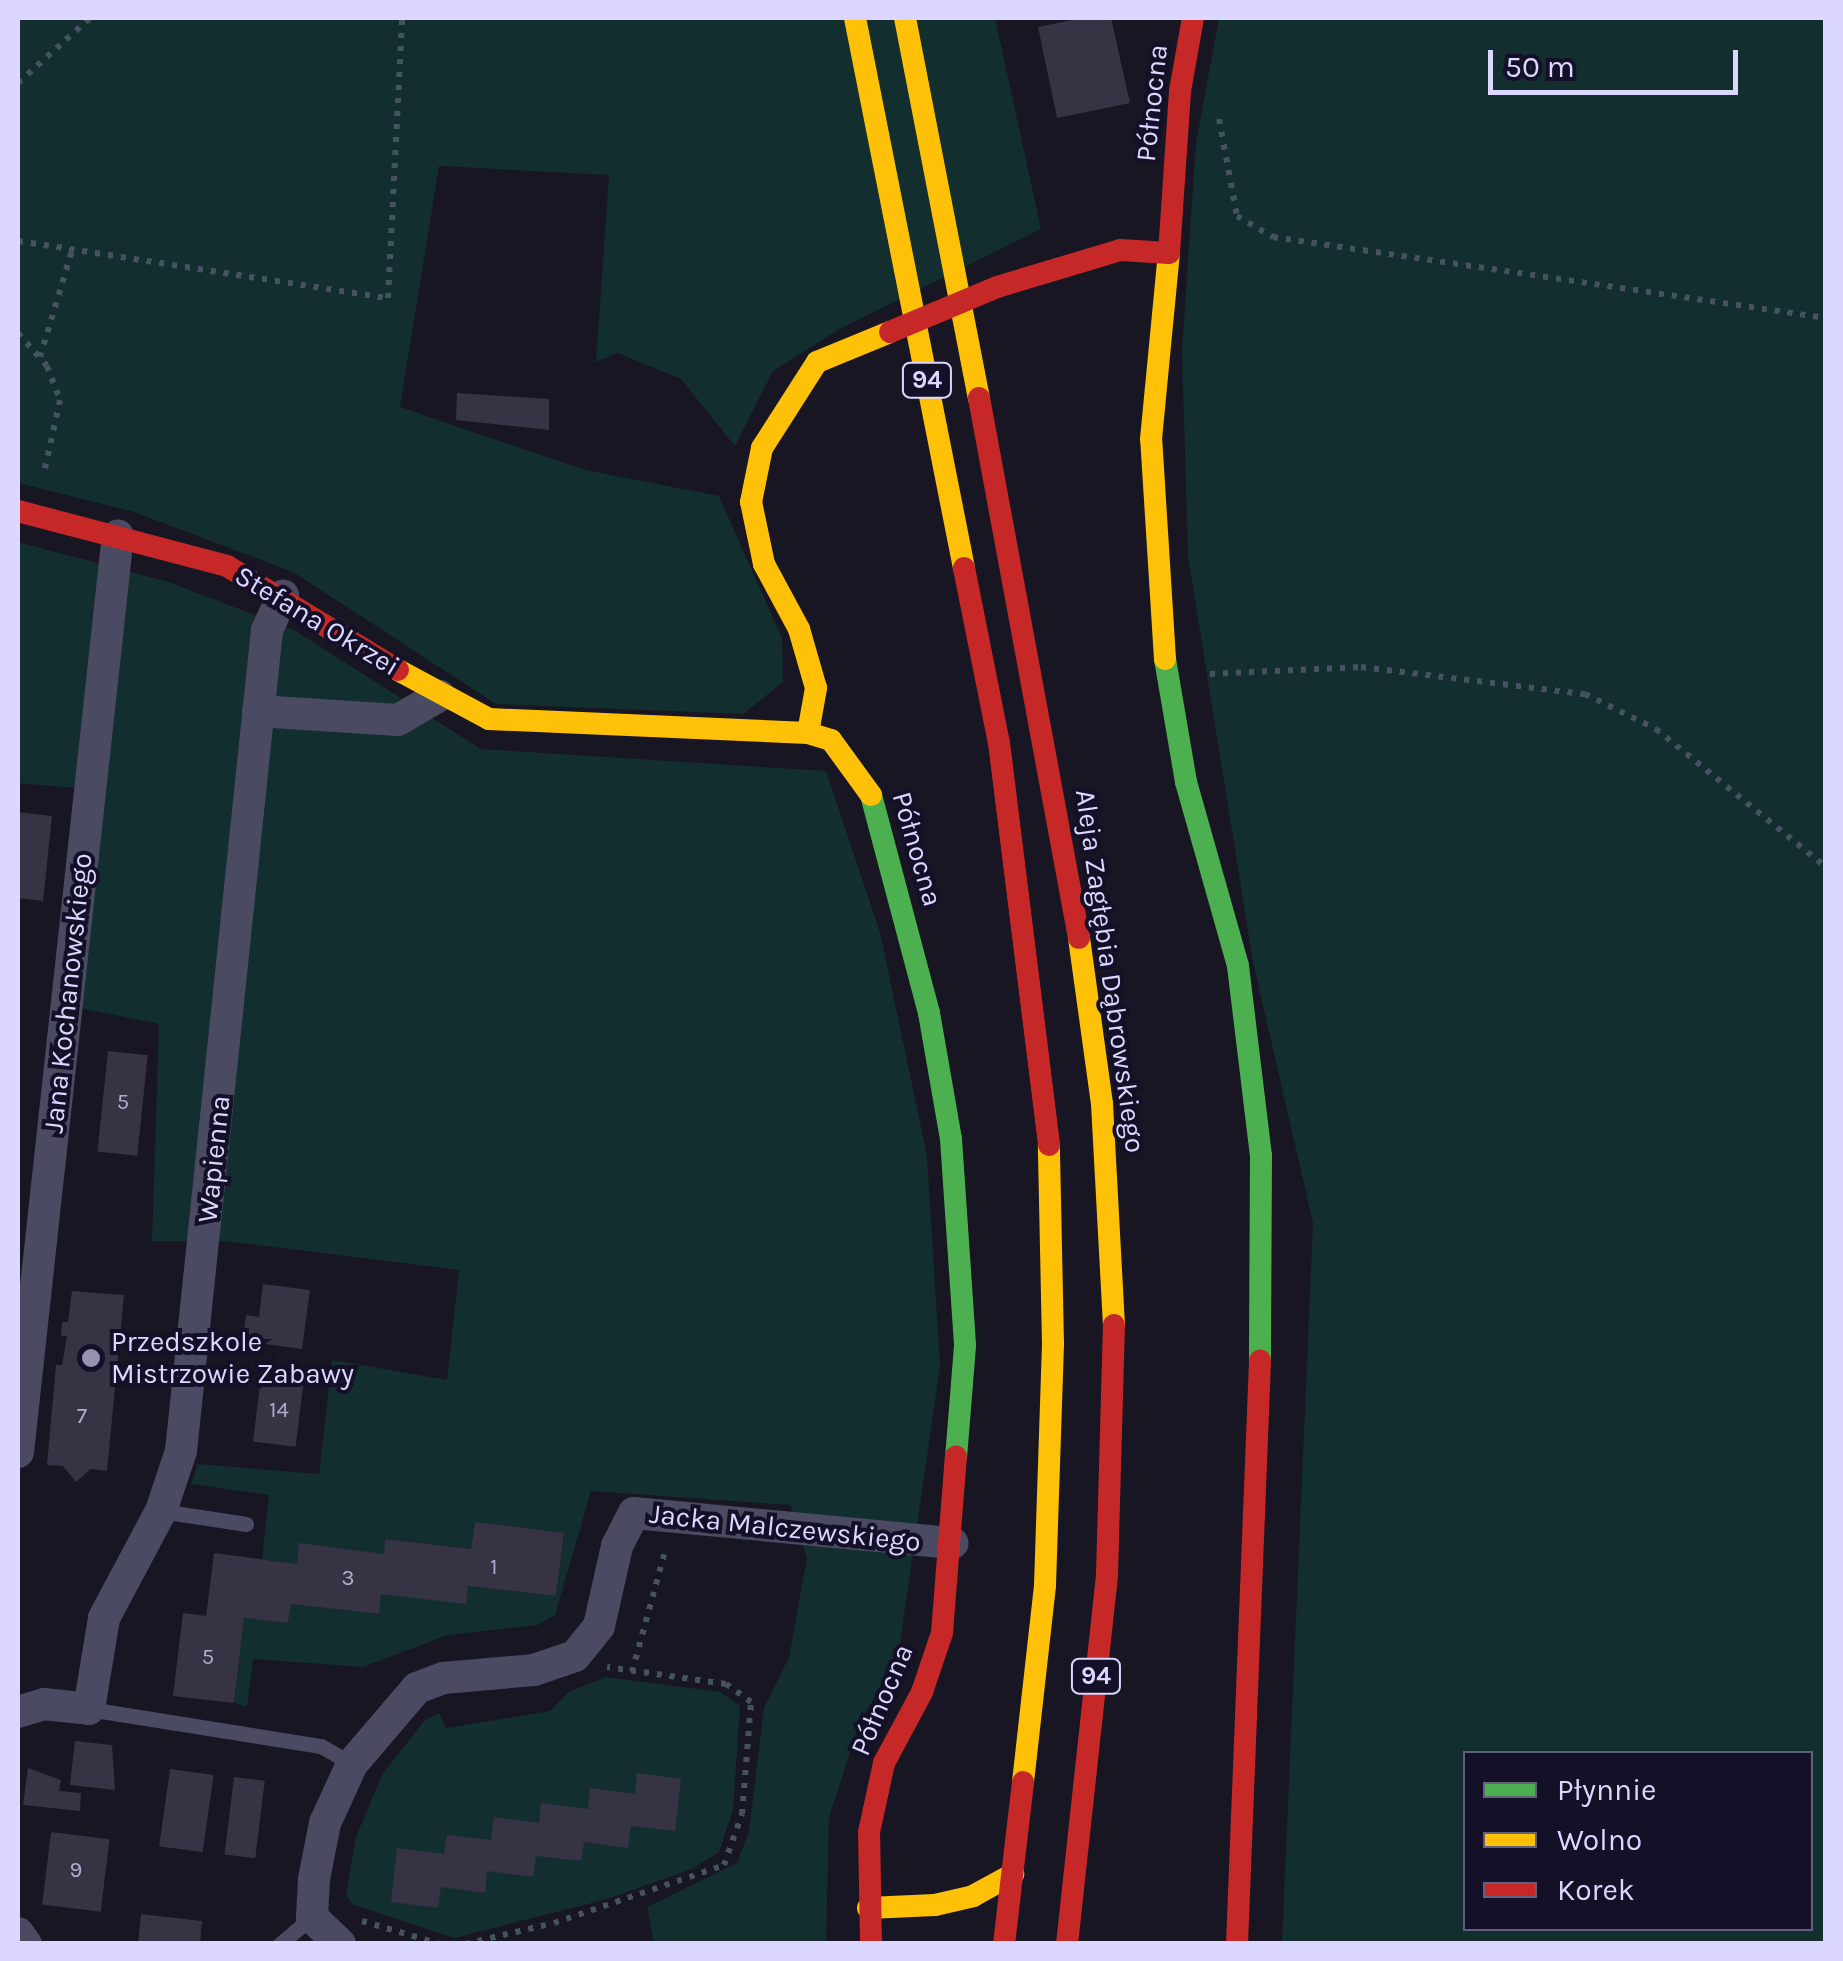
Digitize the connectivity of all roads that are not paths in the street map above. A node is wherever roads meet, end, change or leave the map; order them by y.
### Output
1 (855, 18) edge
2 (905, 18) edge
3 (1193, 18) edge
4 (1168, 253) junction
5 (18, 512) edge
6 (118, 535) junction
7 (283, 594) junction
8 (438, 696) junction
9 (258, 711) junction
10 (808, 733) junction
11 (18, 1452) edge
12 (161, 1511) junction
13 (246, 1524) dead end
14 (954, 1543) junction
15 (89, 1708) junction
16 (18, 1712) edge
17 (352, 1764) junction
18 (1013, 1874) junction
19 (868, 1908) junction
20 (312, 1917) junction
21 (345, 1931) edge
22 (18, 1933) edge
23 (26, 1944) edge
24 (280, 1944) edge
25 (871, 1944) edge
26 (1004, 1944) edge
27 (1067, 1944) edge
28 (1237, 1944) edge

1 - 18 main road, 94
2 - 27 main road, Aleja Zagłębia Dąbrowskiego / 94
3 - 4 main road, Północna
4 - 10 main road
4 - 28 main road, Północna
5 - 6 main road, Stefana Okrzei
6 - 7 main road, Stefana Okrzei
6 - 11 street, Jana Kochanowskiego
7 - 8 main road, Stefana Okrzei
7 - 9 street, Wapienna
8 - 9 street, Stefana Okrzei
8 - 10 main road, Stefana Okrzei
9 - 12 street, Wapienna
10 - 14 main road, Północna
12 - 13 lane
12 - 15 street, Wapienna
14 - 17 street, Jacka Malczewskiego
14 - 19 main road, Północna
15 - 16 street
15 - 17 lane
17 - 20 street, Jacka Malczewskiego
18 - 19 main road
18 - 26 main road, 94
19 - 25 main road, Północna
20 - 21 street
20 - 24 lane
22 - 23 street

